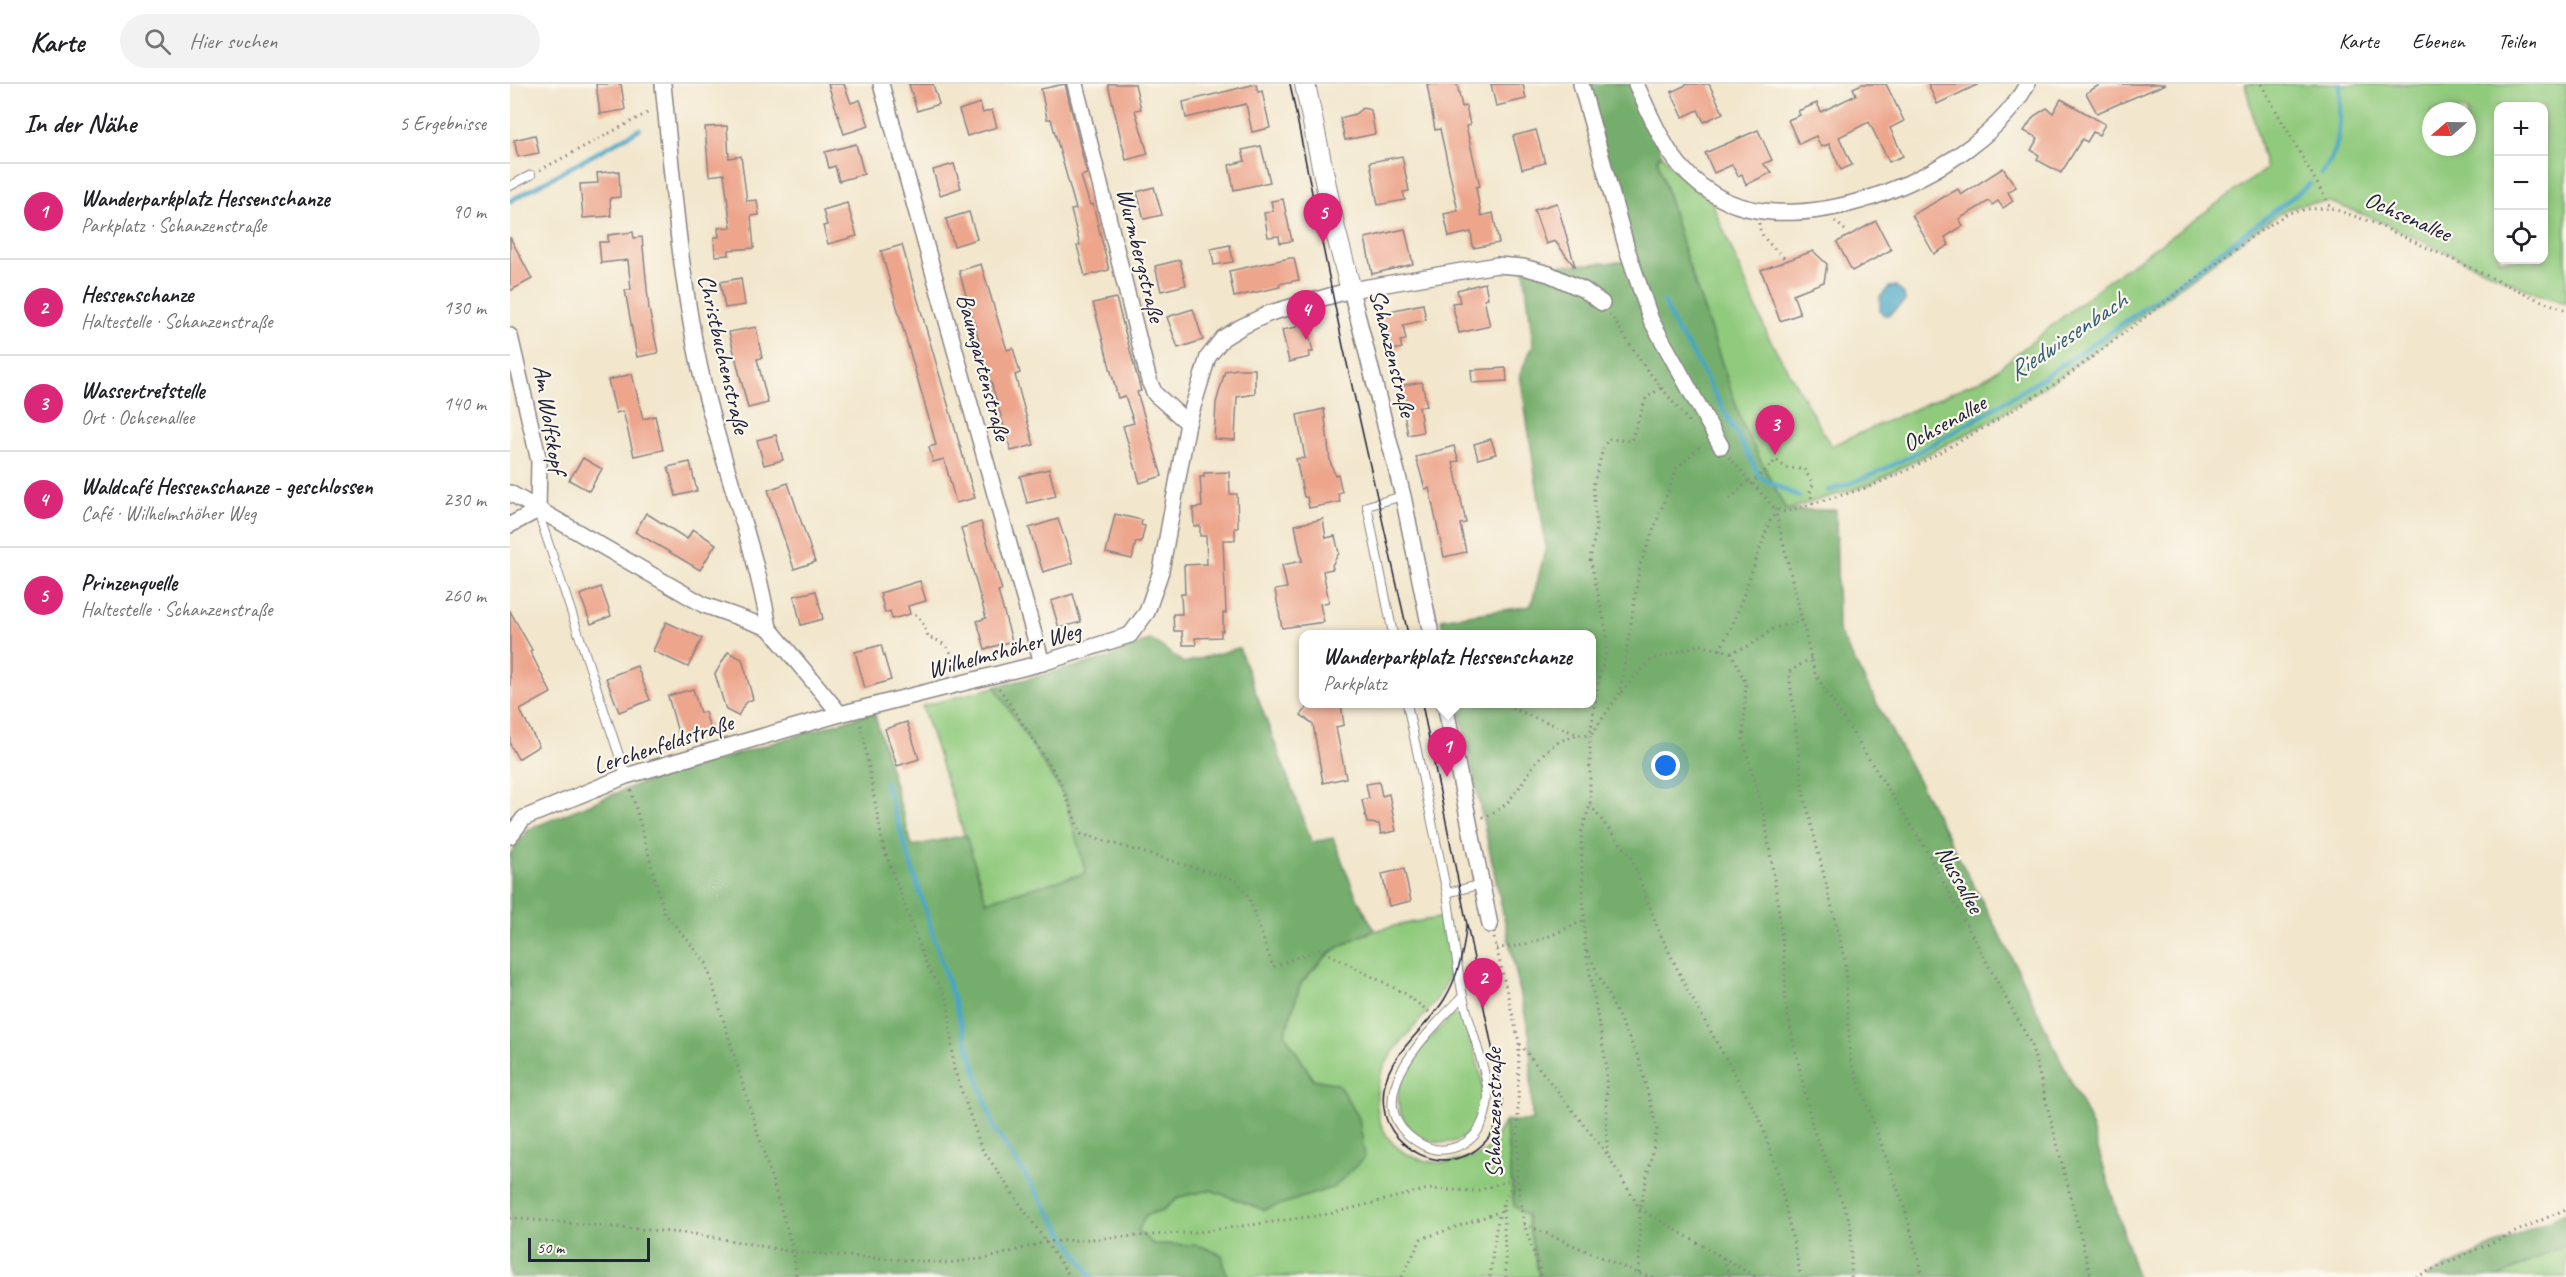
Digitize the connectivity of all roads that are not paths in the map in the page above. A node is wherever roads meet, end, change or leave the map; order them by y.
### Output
1 (663, 84) edge
2 (881, 84) edge
3 (1075, 84) edge
4 (1305, 84) edge
5 (1581, 84) edge
6 (1636, 84) edge
7 (2027, 84) edge
8 (531, 175) road end
9 (510, 186) edge
10 (1351, 290) junction
11 (1602, 303) road end
12 (510, 336) edge
13 (1188, 423) junction
14 (1721, 446) road end
15 (510, 493) edge
16 (1403, 496) junction
17 (538, 510) junction
18 (510, 525) edge
19 (770, 628) junction
20 (1392, 630) edge
21 (1430, 630) edge
22 (1042, 663) junction
23 (1408, 708) edge
24 (1446, 708) edge
25 (840, 714) junction
26 (626, 776) junction
27 (510, 836) edge
28 (1482, 884) junction
29 (1447, 893) junction
30 (1490, 925) dead end
31 (1463, 996) junction

1 - 19 street, Christbuchenstraße
2 - 22 street, Baumgartenstraße
3 - 13 street, Wurmbergstraße
4 - 10 street, Schanzenstraße
5 - 14 street
6 - 7 street
8 - 9 lane
10 - 11 street, Wilhelmshöher Weg
10 - 13 street, Wilhelmshöher Weg
10 - 16 street, Schanzenstraße
12 - 17 street, Am Wolfskopf
13 - 22 street, Wilhelmshöher Weg
15 - 17 street
16 - 20 lane
16 - 21 street, Schanzenstraße
17 - 18 street
17 - 19 street
17 - 26 lane
19 - 25 street
22 - 25 street, Wilhelmshöher Weg
23 - 29 lane
24 - 28 street
25 - 26 street, Lerchenfeldstraße
26 - 27 street, Lerchenfeldstraße
28 - 29 lane
28 - 30 street
29 - 31 lane
31 - 31 lane

